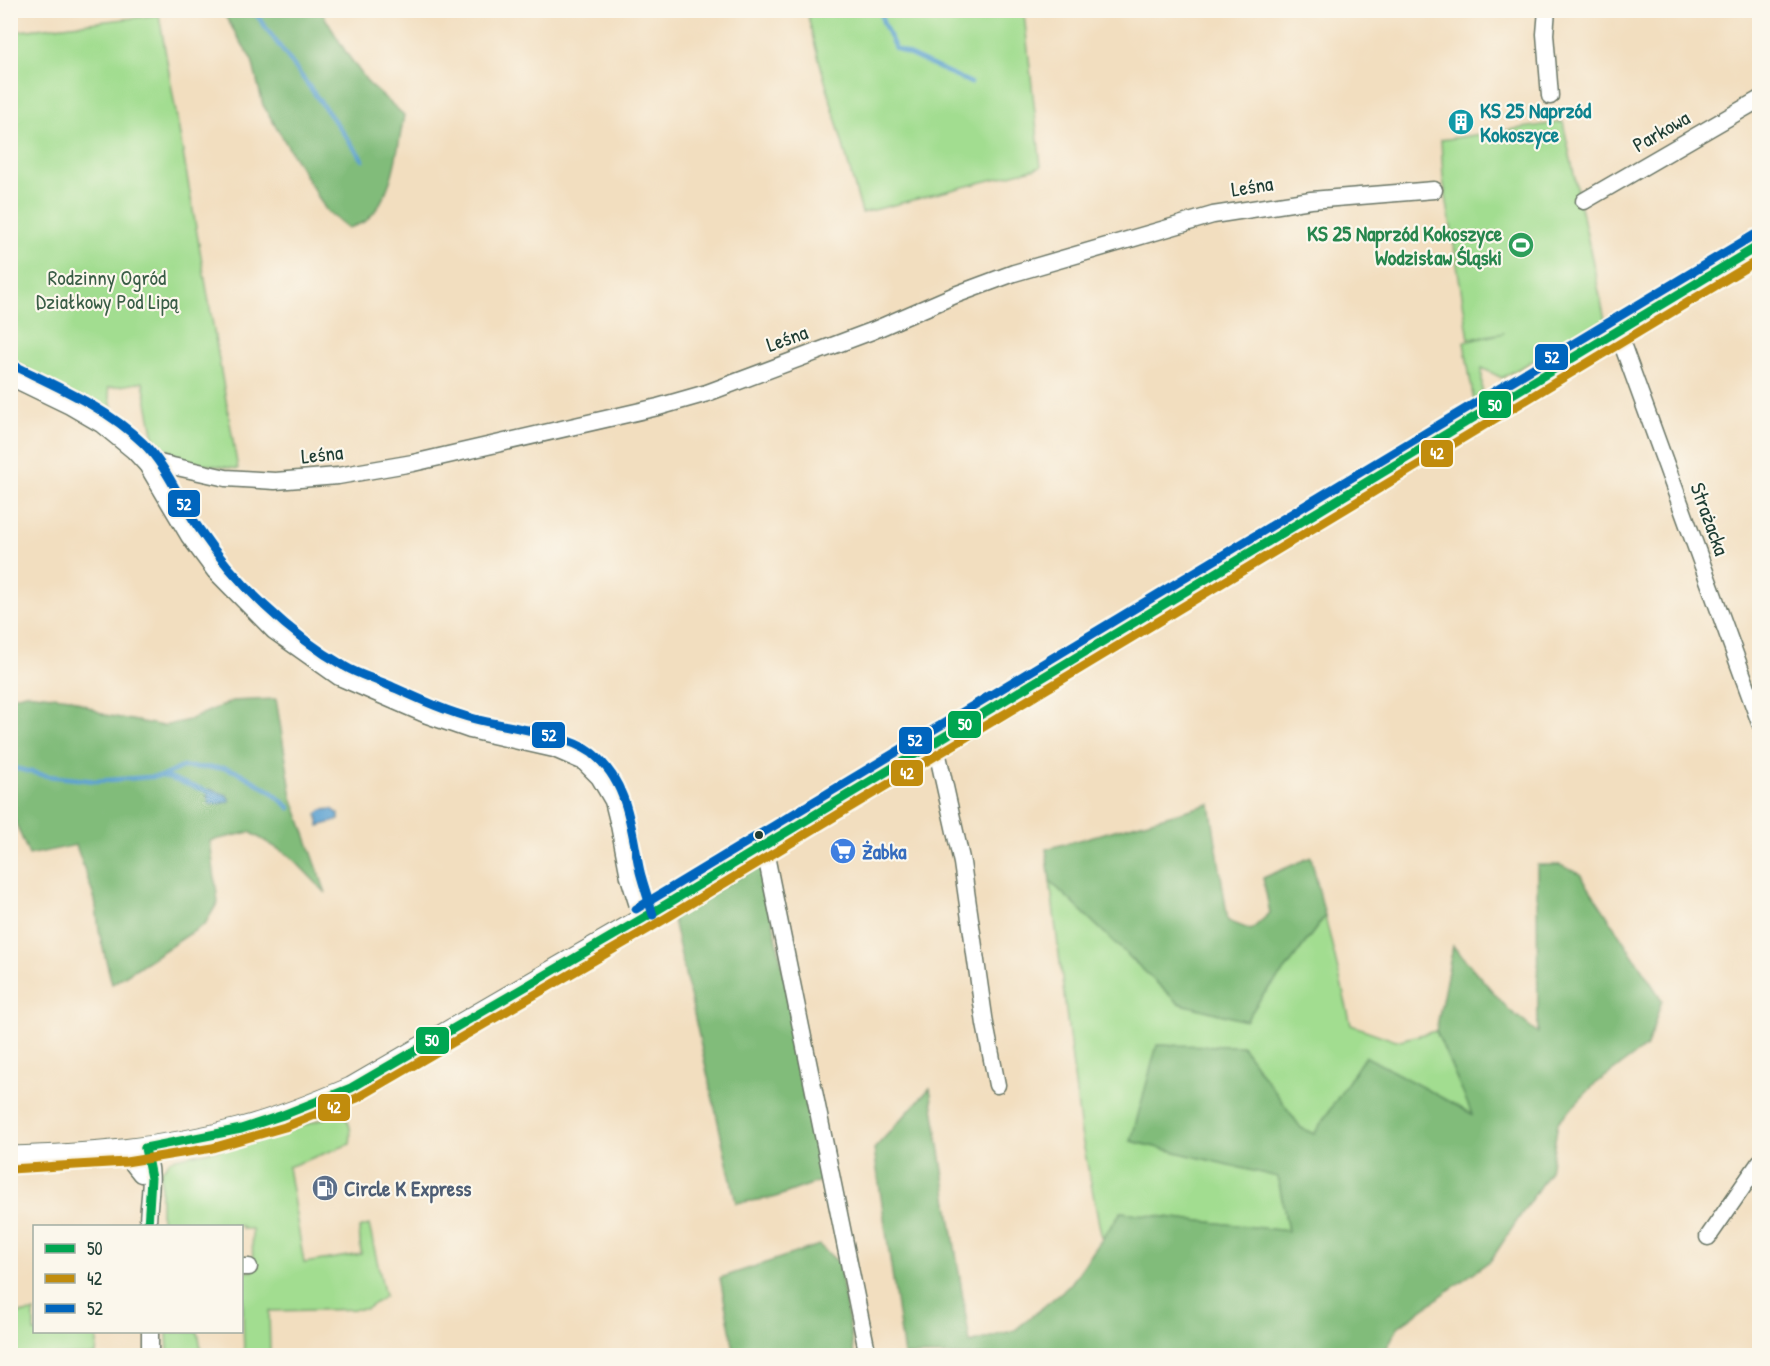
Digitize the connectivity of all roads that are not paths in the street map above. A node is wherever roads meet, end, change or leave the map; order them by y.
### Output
1 (1547, 10) edge
2 (1550, 96) dead end
3 (1760, 99) edge
4 (1434, 190) dead end
5 (1584, 201) dead end
6 (1760, 245) edge
7 (1617, 330) junction
8 (10, 376) edge
9 (147, 465) junction
10 (1760, 723) edge
11 (935, 742) junction
12 (764, 846) junction
13 (642, 919) junction
14 (997, 1085) dead end
15 (184, 1141) junction
16 (145, 1148) junction
17 (113, 1152) junction
18 (10, 1157) edge
19 (1760, 1162) edge
20 (146, 1174) junction
21 (148, 1225) edge
22 (1708, 1237) dead end
23 (150, 1333) edge
24 (150, 1356) edge
25 (868, 1356) edge

1 - 2 street
3 - 5 street, Parkowa
4 - 9 street, Leśna
6 - 7 main road
7 - 10 street, Strażacka
7 - 11 main road
8 - 9 street
9 - 13 street
11 - 12 main road
11 - 14 street
12 - 13 main road
12 - 25 street
13 - 15 main road
15 - 16 main road
15 - 20 street
16 - 17 main road
16 - 20 street
17 - 18 main road
17 - 20 street
19 - 22 street
20 - 21 street
23 - 24 street

